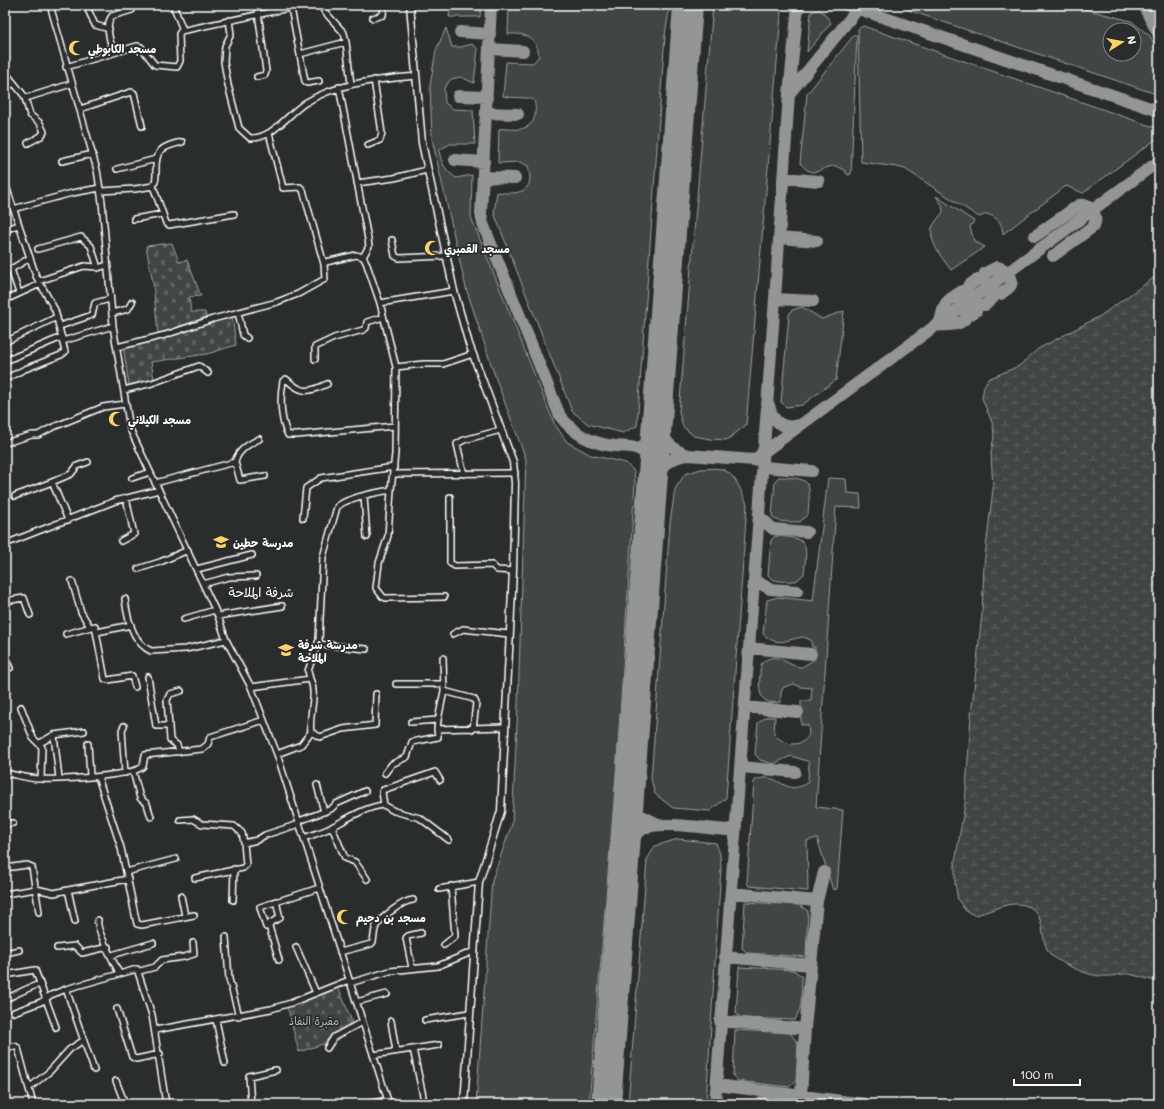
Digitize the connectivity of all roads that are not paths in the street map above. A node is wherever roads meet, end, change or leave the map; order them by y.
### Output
1 (50, 5) edge
2 (86, 5) edge
3 (134, 5) edge
4 (174, 5) edge
5 (257, 5) edge
6 (303, 5) edge
7 (322, 5) edge
8 (384, 5) edge
9 (410, 5) edge
10 (291, 8) junction
11 (258, 15) junction
12 (373, 18) dead end
13 (229, 20) junction
14 (109, 29) junction
15 (183, 30) junction
16 (346, 42) junction
17 (113, 53) junction
18 (300, 54) junction
19 (66, 67) junction
20 (5, 72) edge
21 (416, 76) junction
22 (257, 77) dead end
23 (374, 80) junction
24 (319, 81) dead end
25 (13, 84) junction
26 (71, 84) junction
27 (352, 84) junction
28 (5, 86) edge
29 (339, 87) junction
30 (25, 98) junction
31 (80, 109) junction
32 (142, 126) dead end
33 (269, 133) junction
34 (182, 142) dead end
35 (28, 143) dead end
36 (368, 145) dead end
37 (93, 154) junction
38 (156, 159) junction
39 (62, 161) dead end
40 (117, 169) dead end
41 (427, 170) junction
42 (357, 182) junction
43 (5, 183) edge
44 (153, 186) junction
45 (100, 189) junction
46 (13, 209) junction
47 (163, 214) junction
48 (234, 214) dead end
49 (134, 219) dead end
50 (18, 225) junction
51 (5, 230) edge
52 (392, 240) dead end
53 (38, 249) dead end
54 (446, 256) junction
55 (363, 257) junction
56 (30, 258) junction
57 (324, 264) junction
58 (107, 265) junction
59 (97, 267) junction
60 (39, 282) junction
61 (454, 291) junction
62 (19, 293) junction
63 (110, 299) junction
64 (5, 300) edge
65 (132, 302) dead end
66 (380, 303) junction
67 (238, 312) junction
68 (112, 313) junction
69 (57, 317) junction
70 (383, 317) junction
71 (60, 326) junction
72 (113, 326) junction
73 (247, 338) dead end
74 (63, 339) junction
75 (5, 342) edge
76 (117, 347) junction
77 (473, 354) junction
78 (315, 359) dead end
79 (5, 361) edge
80 (396, 367) junction
81 (208, 374) dead end
82 (5, 379) edge
83 (327, 384) dead end
84 (124, 390) junction
85 (125, 404) junction
86 (395, 426) junction
87 (501, 430) junction
88 (259, 439) dead end
89 (5, 443) edge
90 (88, 462) dead end
91 (235, 462) junction
92 (394, 467) junction
93 (150, 472) junction
94 (515, 473) junction
95 (393, 474) junction
96 (464, 474) junction
97 (265, 476) dead end
98 (132, 478) dead end
99 (52, 482) junction
100 (155, 483) junction
101 (159, 490) junction
102 (391, 490) junction
103 (15, 496) dead end
104 (364, 496) junction
105 (126, 498) junction
106 (450, 498) dead end
107 (303, 518) dead end
108 (68, 520) junction
109 (368, 537) dead end
110 (121, 541) dead end
111 (5, 544) edge
112 (188, 550) junction
113 (252, 555) dead end
114 (138, 569) dead end
115 (197, 569) junction
116 (513, 571) junction
117 (256, 576) dead end
118 (72, 581) dead end
119 (203, 584) junction
120 (444, 597) dead end
121 (125, 599) dead end
122 (5, 600) edge
123 (282, 606) dead end
124 (215, 610) junction
125 (30, 615) dead end
126 (218, 616) junction
127 (184, 619) dead end
128 (131, 625) junction
129 (90, 627) junction
130 (97, 632) junction
131 (66, 634) dead end
132 (453, 634) dead end
133 (510, 634) junction
134 (226, 640) junction
135 (318, 644) junction
136 (366, 649) dead end
137 (5, 658) edge
138 (443, 658) dead end
139 (10, 668) dead end
140 (148, 677) dead end
141 (310, 679) junction
142 (396, 684) dead end
143 (444, 684) junction
144 (251, 687) junction
145 (135, 688) dead end
146 (181, 691) dead end
147 (444, 691) junction
148 (376, 694) dead end
149 (21, 707) dead end
150 (264, 720) junction
151 (438, 720) junction
152 (411, 722) dead end
153 (124, 726) dead end
154 (169, 726) junction
155 (505, 727) junction
156 (437, 729) junction
157 (473, 729) junction
158 (84, 731) dead end
159 (311, 732) junction
160 (54, 735) junction
161 (40, 743) junction
162 (88, 744) dead end
163 (179, 752) junction
164 (277, 754) junction
165 (133, 772) junction
166 (385, 772) dead end
167 (5, 773) edge
168 (125, 773) junction
169 (90, 776) junction
170 (98, 776) junction
171 (59, 778) junction
172 (40, 779) junction
173 (440, 780) dead end
174 (317, 785) dead end
175 (365, 791) dead end
176 (384, 805) junction
177 (324, 812) junction
178 (151, 817) dead end
179 (180, 820) dead end
180 (13, 822) dead end
181 (299, 823) junction
182 (5, 824) edge
183 (332, 827) junction
184 (304, 838) junction
185 (449, 840) dead end
186 (244, 843) junction
187 (176, 859) dead end
188 (5, 868) edge
189 (234, 869) junction
190 (126, 872) junction
191 (195, 878) dead end
192 (128, 879) junction
193 (367, 879) dead end
194 (479, 882) junction
195 (451, 886) junction
196 (319, 888) junction
197 (36, 889) junction
198 (439, 889) dead end
199 (68, 890) junction
200 (5, 894) edge
201 (181, 896) dead end
202 (233, 900) dead end
203 (413, 900) dead end
204 (276, 901) junction
205 (39, 912) dead end
206 (194, 915) dead end
207 (185, 916) junction
208 (98, 920) dead end
209 (75, 921) dead end
210 (269, 926) junction
211 (421, 933) dead end
212 (226, 937) dead end
213 (193, 942) dead end
214 (153, 943) dead end
215 (444, 945) dead end
216 (108, 947) junction
217 (296, 947) dead end
218 (57, 948) dead end
219 (19, 950) dead end
220 (474, 951) junction
221 (340, 952) junction
222 (5, 953) edge
223 (112, 955) junction
224 (279, 960) dead end
225 (412, 968) junction
226 (140, 972) junction
227 (119, 973) junction
228 (5, 975) edge
229 (349, 981) junction
230 (40, 984) junction
231 (66, 989) junction
232 (316, 993) junction
233 (387, 994) dead end
234 (5, 999) edge
235 (46, 999) junction
236 (356, 1002) junction
237 (117, 1009) dead end
238 (14, 1012) dead end
239 (469, 1013) junction
240 (239, 1016) junction
241 (216, 1020) junction
242 (425, 1020) dead end
243 (391, 1021) dead end
244 (362, 1022) junction
245 (56, 1028) dead end
246 (155, 1030) junction
247 (84, 1040) junction
248 (438, 1046) dead end
249 (5, 1048) edge
250 (327, 1048) dead end
251 (413, 1049) junction
252 (396, 1051) junction
253 (160, 1054) junction
254 (373, 1055) junction
255 (225, 1063) dead end
256 (94, 1070) dead end
257 (276, 1070) dead end
258 (116, 1081) dead end
259 (29, 1088) junction
260 (423, 1096) dead end
261 (388, 1102) edge
262 (33, 1104) edge
263 (125, 1104) edge
264 (167, 1104) edge
265 (186, 1104) edge
266 (251, 1104) edge
267 (368, 1104) edge
268 (464, 1104) edge

1 - 19 street
2 - 14 street
3 - 14 street
4 - 15 street
5 - 11 street
6 - 10 street
7 - 16 street
8 - 12 street
9 - 21 main road
10 - 11 street
10 - 18 street
11 - 13 street
11 - 22 street
13 - 15 street
13 - 33 street
14 - 17 street
15 - 17 street
16 - 18 street
16 - 27 street
17 - 19 street
18 - 24 street
19 - 26 street
20 - 25 street
21 - 23 street
21 - 41 main road
23 - 27 street
23 - 36 street
25 - 28 street
25 - 30 street
26 - 30 street
26 - 31 street
27 - 29 street
29 - 33 street
29 - 42 street
30 - 35 street
31 - 32 street
31 - 37 street
33 - 57 street
34 - 38 street
37 - 39 street
37 - 45 street
38 - 40 street
38 - 44 street
41 - 42 street
41 - 54 main road
42 - 55 street
43 - 46 street
44 - 45 street
44 - 47 street
45 - 46 street
45 - 58 street
46 - 50 street
47 - 48 street
47 - 49 street
50 - 51 street
50 - 56 street
52 - 54 street
53 - 59 street
54 - 61 main road
55 - 57 street
55 - 66 street
56 - 60 street
56 - 62 street
57 - 67 street
58 - 59 street
58 - 63 street
59 - 60 street
60 - 62 street
60 - 69 street
61 - 66 street
61 - 77 main road
62 - 64 street
63 - 68 street
63 - 71 street
65 - 68 street
66 - 70 street
67 - 73 street
67 - 76 street
68 - 72 street
69 - 71 street
69 - 75 street
70 - 78 street
70 - 80 street
71 - 74 street
72 - 74 street
72 - 76 street
74 - 79 street
74 - 82 street
76 - 84 street
77 - 80 street
77 - 87 main road
80 - 86 street
81 - 84 street
83 - 86 street
84 - 85 street
85 - 89 street
85 - 93 street
86 - 92 street
87 - 94 main road
87 - 96 street
88 - 91 street
90 - 99 street
91 - 97 street
91 - 100 street
92 - 95 street
92 - 107 street
93 - 98 street
93 - 100 street
94 - 96 street
94 - 116 main road
95 - 96 street
95 - 102 street
99 - 103 street
99 - 108 street
100 - 101 street
101 - 105 street
101 - 112 street
102 - 104 street
102 - 120 street
104 - 109 street
104 - 135 street
105 - 108 street
105 - 110 street
106 - 116 street
108 - 111 street
112 - 114 street
112 - 115 street
113 - 115 street
115 - 119 street
116 - 133 main road
117 - 119 street
118 - 129 street
119 - 124 street
121 - 128 street
122 - 125 street
123 - 126 street
124 - 126 street
124 - 127 street
126 - 134 street
128 - 130 street
128 - 134 street
129 - 130 street
129 - 131 street
130 - 145 street
132 - 133 street
133 - 155 main road
134 - 144 street
135 - 136 street
135 - 141 street
137 - 139 street
138 - 143 street
140 - 154 street
141 - 144 street
141 - 159 street
142 - 143 street
143 - 147 street
144 - 150 street
146 - 154 street
147 - 151 street
147 - 157 street
148 - 159 street
149 - 161 street
150 - 163 street
150 - 164 street
151 - 152 street
151 - 156 street
153 - 168 street
154 - 163 street
155 - 157 street
155 - 194 main road
156 - 157 street
156 - 166 street
158 - 160 street
159 - 164 street
160 - 161 street
160 - 171 street
161 - 172 street
162 - 169 street
163 - 165 street
164 - 181 street
165 - 168 street
165 - 178 street
167 - 172 street
168 - 170 street
169 - 170 street
169 - 171 street
170 - 190 street
171 - 172 street
173 - 176 street
174 - 177 street
175 - 177 street
176 - 183 street
176 - 185 street
177 - 181 street
179 - 186 street
180 - 182 street
181 - 184 street
181 - 186 street
183 - 184 street
183 - 193 street
184 - 196 street
186 - 189 street
187 - 190 street
188 - 197 street
189 - 191 street
189 - 202 street
190 - 192 street
192 - 199 street
192 - 207 street
194 - 195 street
194 - 220 main road
195 - 198 street
195 - 215 street
196 - 204 street
196 - 221 street
197 - 199 street
197 - 200 street
197 - 205 street
199 - 209 street
201 - 207 street
203 - 221 street
204 - 210 street
204 - 210 street
206 - 207 street
208 - 216 street
210 - 224 street
211 - 225 street
212 - 240 street
213 - 226 street
214 - 223 street
216 - 218 street
216 - 223 street
217 - 232 street
219 - 222 street
220 - 225 street
220 - 239 main road
221 - 229 street
223 - 227 street
225 - 229 street
226 - 227 street
226 - 246 street
227 - 231 street
228 - 230 street
229 - 232 street
229 - 236 street
230 - 234 street
230 - 235 street
231 - 235 street
231 - 247 street
232 - 240 street
233 - 236 street
235 - 238 street
235 - 245 street
236 - 244 street
237 - 253 street
239 - 242 street
239 - 268 main road
240 - 241 street
241 - 246 street
241 - 255 street
243 - 252 street
244 - 250 street
244 - 254 street
246 - 253 street
247 - 256 street
247 - 259 street
248 - 251 street
249 - 259 street
251 - 252 street
251 - 260 street
252 - 254 street
253 - 264 street
254 - 261 street
257 - 266 street
258 - 263 street
259 - 262 street
261 - 267 street
264 - 265 street

